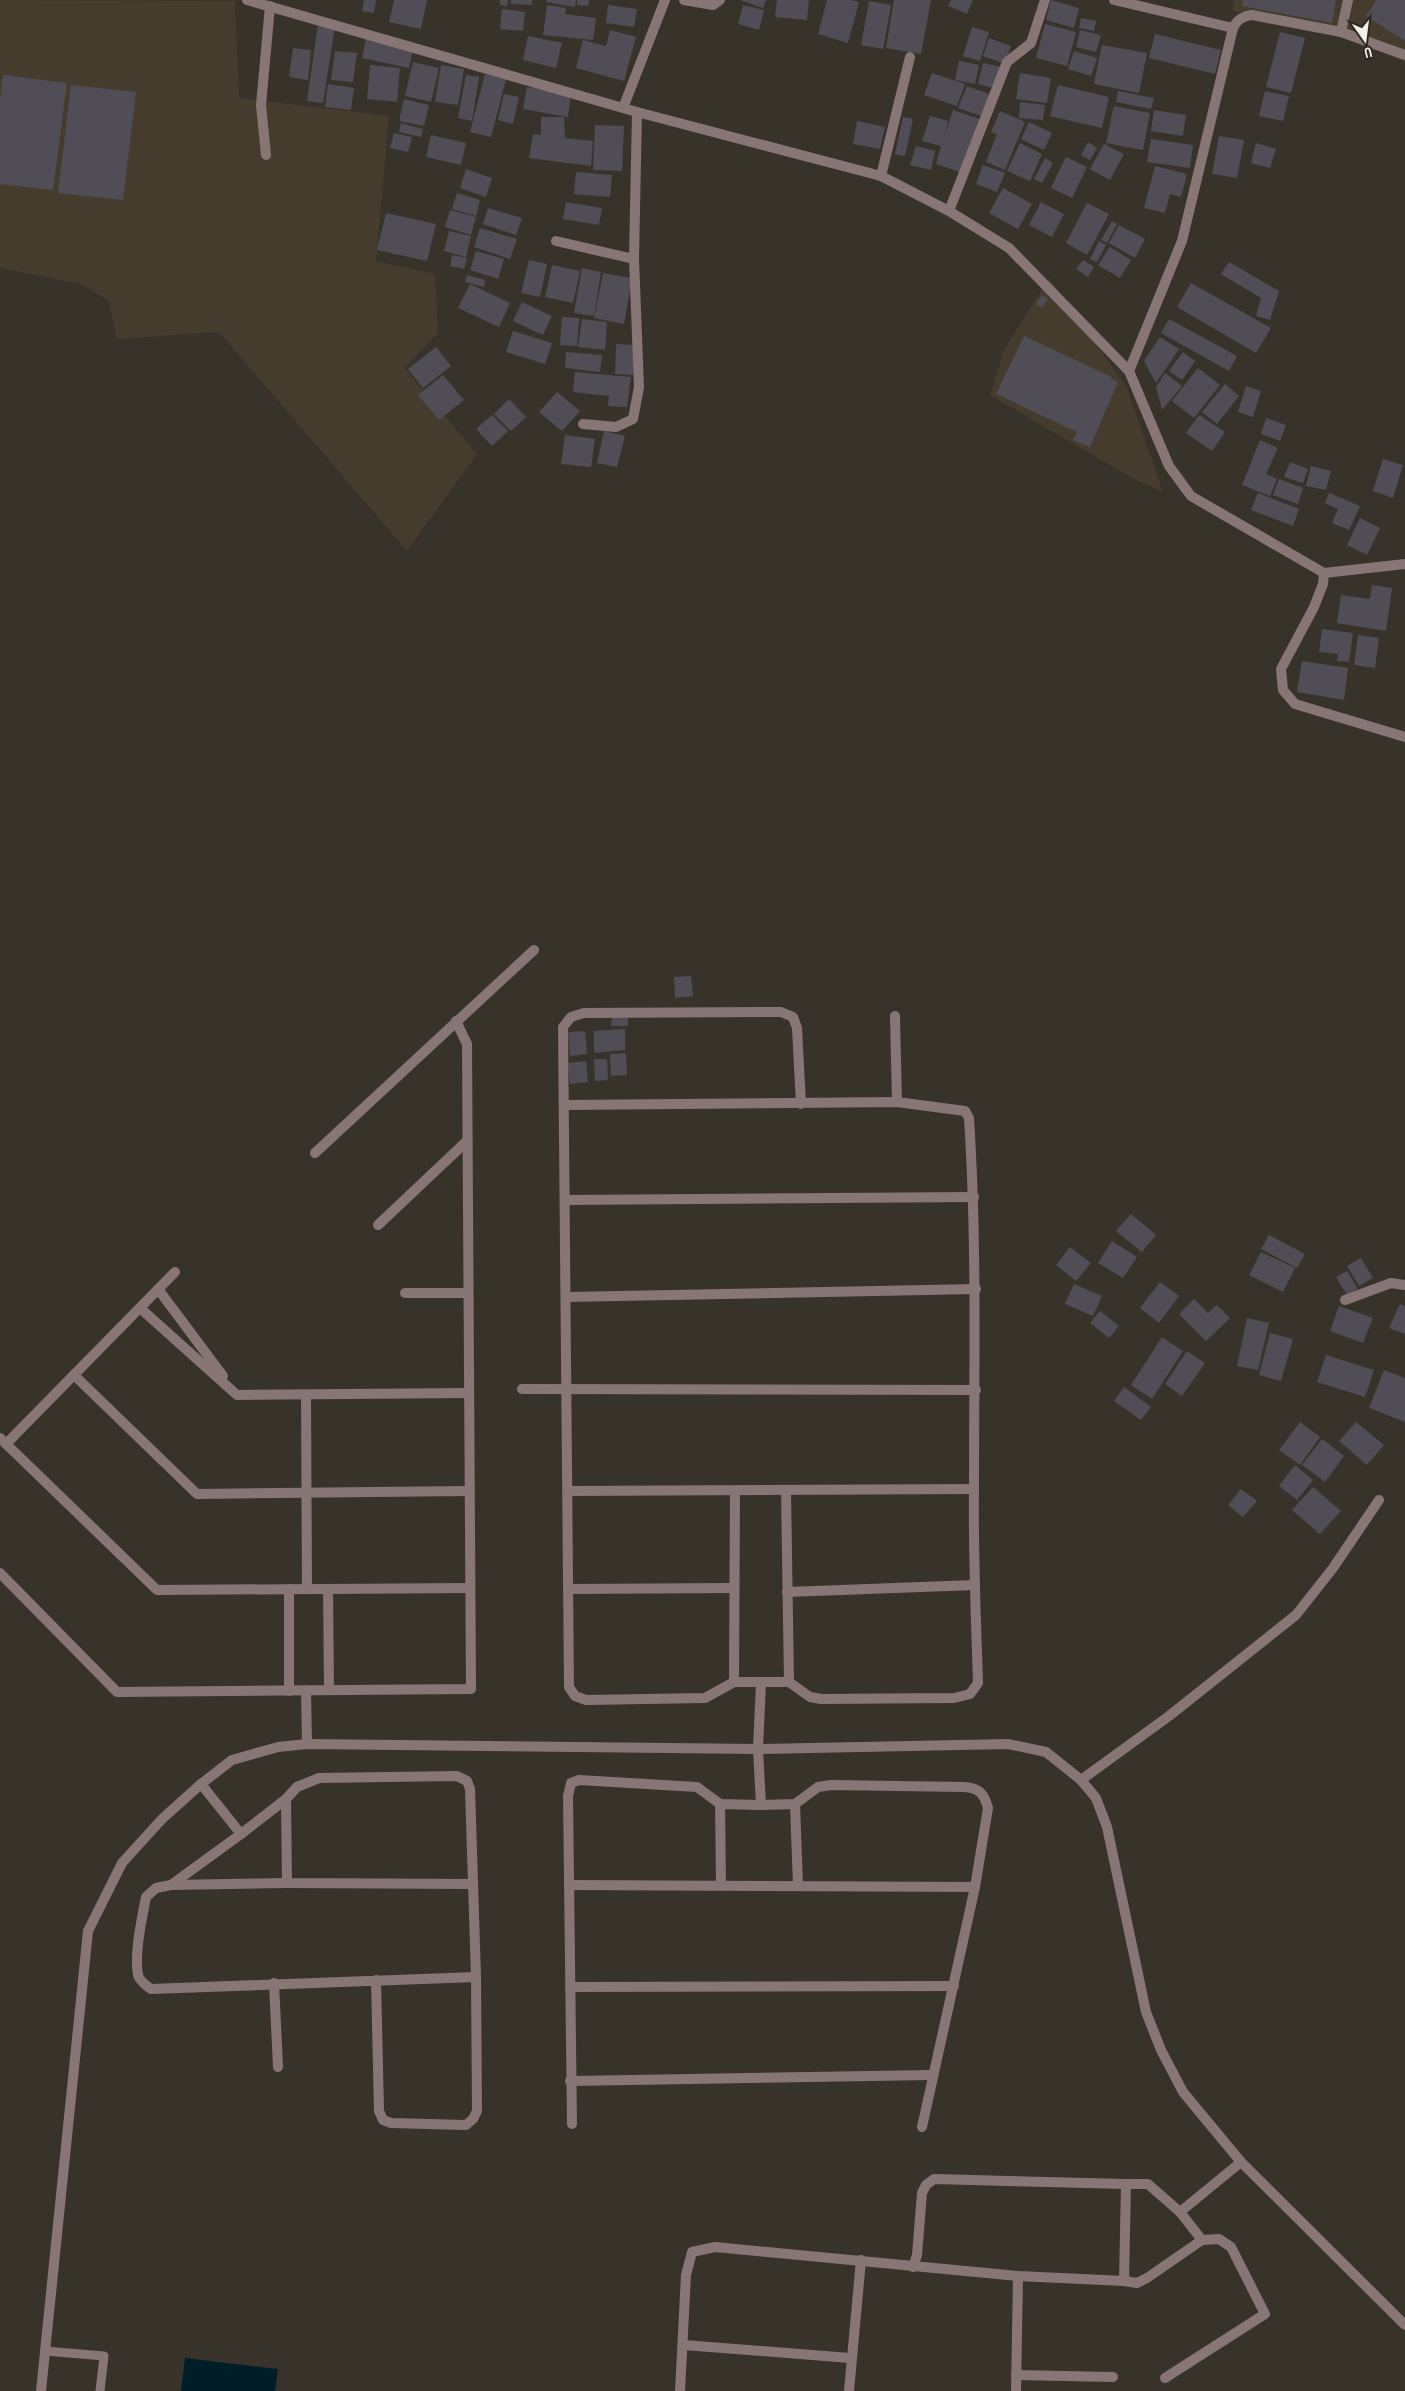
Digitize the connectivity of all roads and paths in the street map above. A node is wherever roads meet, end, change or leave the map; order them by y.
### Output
1 (247, 0) edge
2 (666, 0) edge
3 (684, 0) edge
4 (720, 0) edge
5 (1045, 0) edge
6 (1114, 0) edge
7 (1348, 0) edge
8 (270, 6) junction
9 (1232, 28) junction
10 (1340, 32) junction
11 (1405, 55) edge
12 (910, 57) dead end
13 (623, 108) junction
14 (637, 112) junction
15 (266, 155) dead end
16 (881, 176) junction
17 (949, 211) junction
18 (556, 241) dead end
19 (634, 259) junction
20 (1129, 371) junction
21 (583, 424) dead end
22 (1405, 564) edge
23 (1324, 573) junction
24 (1405, 737) edge
25 (534, 950) dead end
26 (895, 1016) dead end
27 (456, 1021) junction
28 (897, 1102) junction
29 (801, 1104) junction
30 (565, 1105) junction
31 (467, 1141) junction
32 (315, 1153) dead end
33 (974, 1197) junction
34 (566, 1200) junction
35 (378, 1225) dead end
36 (175, 1272) dead end
37 (1405, 1284) edge
38 (158, 1289) junction
39 (976, 1289) junction
40 (406, 1293) dead end
41 (468, 1293) junction
42 (566, 1297) junction
43 (1344, 1300) dead end
44 (140, 1308) junction
45 (74, 1375) junction
46 (522, 1389) dead end
47 (567, 1390) junction
48 (976, 1390) junction
49 (469, 1393) junction
50 (306, 1394) junction
51 (237, 1395) junction
52 (3, 1441) edge
53 (974, 1489) junction
54 (786, 1490) junction
55 (470, 1491) junction
56 (568, 1491) junction
57 (735, 1491) junction
58 (307, 1492) junction
59 (1379, 1500) dead end
60 (0, 1573) edge
61 (975, 1585) junction
62 (470, 1588) junction
63 (734, 1588) junction
64 (307, 1589) junction
65 (328, 1589) junction
66 (568, 1589) junction
67 (288, 1590) junction
68 (787, 1592) junction
69 (734, 1682) junction
70 (789, 1682) junction
71 (761, 1683) junction
72 (289, 1690) junction
73 (306, 1690) junction
74 (329, 1690) junction
75 (307, 1744) junction
76 (758, 1749) junction
77 (1081, 1780) junction
78 (201, 1784) junction
79 (286, 1799) junction
80 (720, 1804) junction
81 (795, 1804) junction
82 (761, 1805) junction
83 (241, 1834) junction
84 (287, 1883) junction
85 (472, 1884) junction
86 (171, 1885) junction
87 (569, 1885) junction
88 (721, 1885) junction
89 (798, 1886) junction
90 (975, 1887) junction
91 (476, 1977) junction
92 (376, 1980) junction
93 (274, 1983) junction
94 (570, 1986) junction
95 (954, 1986) junction
96 (278, 2067) dead end
97 (932, 2076) junction
98 (570, 2080) junction
99 (572, 2124) dead end
100 (922, 2127) dead end
101 (1242, 2162) junction
102 (1126, 2184) junction
103 (1180, 2212) junction
104 (1202, 2240) junction
105 (861, 2260) junction
106 (913, 2267) junction
107 (1018, 2276) junction
108 (1124, 2281) junction
109 (1405, 2325) edge
110 (684, 2345) junction
111 (45, 2351) junction
112 (850, 2358) junction
113 (1016, 2375) junction
114 (1113, 2378) dead end
115 (1164, 2378) dead end
116 (41, 2391) edge
117 (100, 2391) edge
118 (680, 2391) edge
119 (849, 2391) edge
120 (1016, 2391) edge

1 - 8 street
2 - 13 street
3 - 4 street
5 - 17 street
6 - 9 street
7 - 10 street
8 - 13 street
8 - 15 street
9 - 10 street
9 - 20 street
10 - 11 street
12 - 16 street
13 - 14 street
14 - 16 street
14 - 19 street
16 - 17 street
17 - 20 street
18 - 19 street
19 - 21 street
20 - 23 street
22 - 23 street
23 - 24 street
25 - 27 street
26 - 28 street
27 - 31 street
27 - 32 street
28 - 29 street
28 - 33 street
29 - 30 street
29 - 30 street
30 - 34 street
31 - 35 street
31 - 41 street
33 - 34 street
33 - 39 street
34 - 42 street
36 - 38 street
37 - 43 street
38 - 44 street
38 - 51 street
39 - 42 street
39 - 48 street
40 - 41 street
41 - 49 street
42 - 47 street
44 - 45 street
44 - 51 street
45 - 52 street
45 - 58 street
46 - 47 street
47 - 48 street
47 - 56 street
48 - 53 street
49 - 50 street
49 - 55 street
50 - 51 street
50 - 58 street
52 - 67 street
53 - 54 street
53 - 61 street
54 - 57 street
54 - 68 street
55 - 58 street
55 - 62 street
56 - 57 street
56 - 66 street
57 - 63 street
58 - 64 street
59 - 77 street
60 - 72 street
61 - 68 street
61 - 70 street
62 - 65 street
62 - 74 street
63 - 66 street
63 - 69 street
64 - 65 street
64 - 67 street
65 - 74 street
66 - 69 street
67 - 72 street
68 - 70 street
69 - 71 street
70 - 71 street
71 - 76 street
72 - 73 street
73 - 74 street
73 - 75 street
75 - 76 street
75 - 78 street
76 - 77 street
76 - 82 street
77 - 101 street
78 - 83 street
78 - 111 street
79 - 83 street
79 - 84 street
79 - 85 street
80 - 82 street
80 - 87 street
80 - 88 street
81 - 82 street
81 - 89 street
81 - 90 street
83 - 86 street
84 - 85 street
84 - 86 street
85 - 91 street
86 - 93 street
87 - 88 street
87 - 94 street
88 - 89 street
89 - 90 street
90 - 95 street
91 - 92 street
91 - 92 street
92 - 93 street
93 - 96 street
94 - 95 street
94 - 98 street
95 - 97 street
97 - 98 street
97 - 100 street
98 - 99 street
101 - 103 street
101 - 109 street
102 - 103 street
102 - 106 street
102 - 108 street
103 - 104 street
104 - 108 street
104 - 115 street
105 - 106 street
105 - 110 street
105 - 112 street
106 - 107 street
107 - 108 street
107 - 113 street
110 - 112 street
110 - 118 street
111 - 116 street
111 - 117 lane
112 - 119 street
113 - 114 street
113 - 120 street

